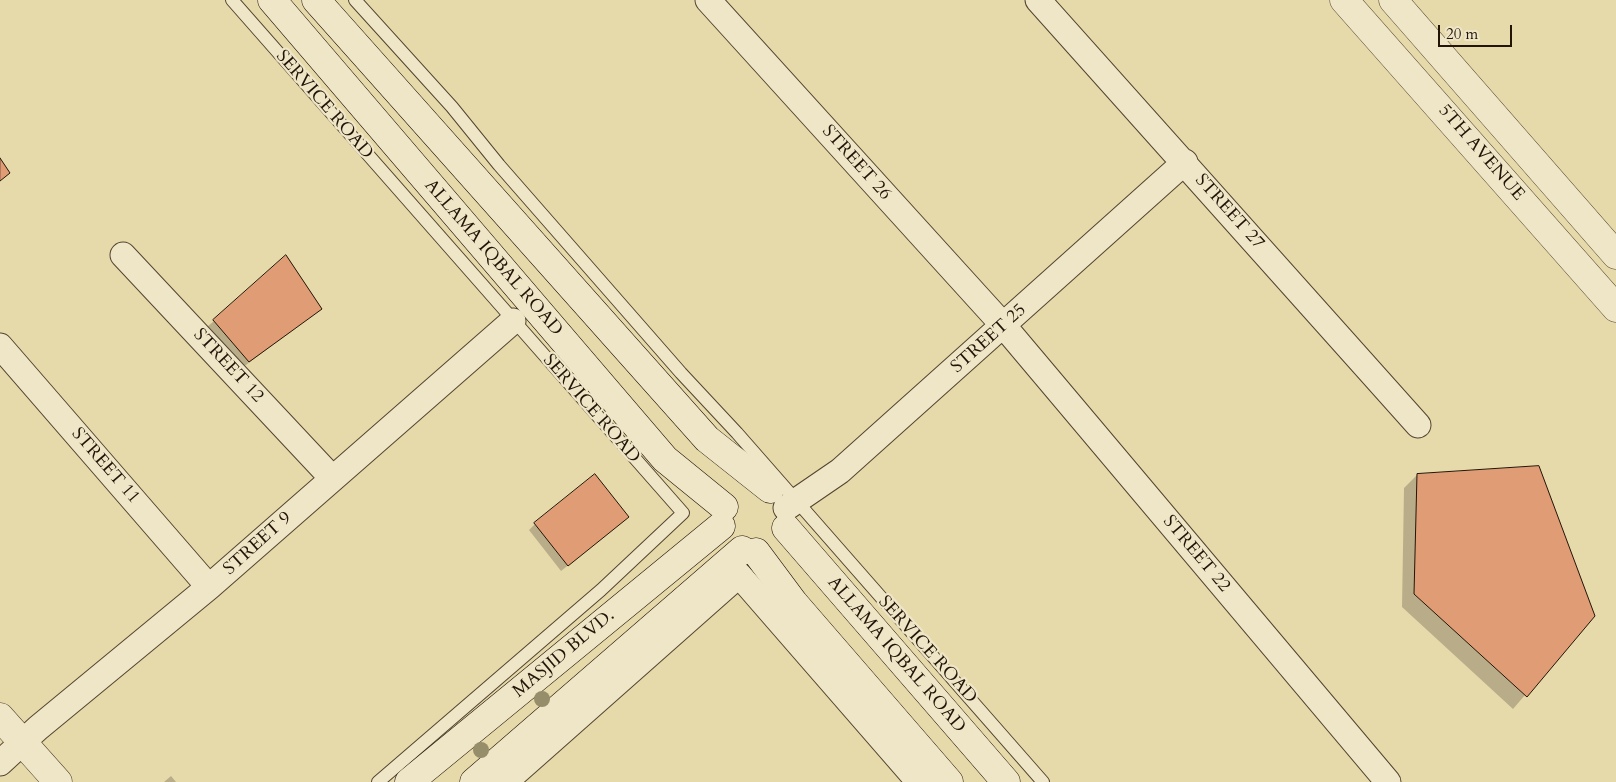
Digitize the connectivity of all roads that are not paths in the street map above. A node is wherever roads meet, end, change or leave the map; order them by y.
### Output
1 (232, 0) edge
2 (272, 0) edge
3 (316, 0) edge
4 (355, 0) edge
5 (708, 0) edge
6 (1038, 0) edge
7 (1344, 0) edge
8 (1393, 0) edge
9 (1186, 162) junction
10 (123, 255) dead end
11 (1616, 255) edge
12 (1616, 308) edge
13 (513, 321) junction
14 (1003, 326) junction
15 (0, 346) edge
16 (1418, 425) dead end
17 (332, 478) junction
18 (785, 506) junction
19 (722, 517) junction
20 (749, 551) junction
21 (210, 587) junction
22 (0, 717) edge
23 (22, 742) junction
24 (0, 763) edge
25 (58, 782) edge
26 (378, 782) edge
27 (408, 782) edge
28 (474, 782) edge
29 (505, 782) edge
30 (919, 782) edge
31 (950, 782) edge
32 (1006, 782) edge
33 (1043, 782) edge
34 (1388, 782) edge

1 - 13 lane, SERVICE ROAD
2 - 19 main road, ALLAMA IQBAL ROAD
3 - 18 main road, ALLAMA IQBAL ROAD
4 - 18 lane, SERVICE ROAD
5 - 14 street, STREET 26
6 - 9 street, STREET 27
7 - 12 main road, 5TH AVENUE
8 - 11 main road, 5TH AVENUE
9 - 14 street, STREET 25
9 - 16 street, STREET 27
10 - 17 street, STREET 12
13 - 17 street, STREET 9
13 - 26 lane, SERVICE ROAD
14 - 18 street, STREET 25
14 - 34 street, STREET 22
15 - 21 street, STREET 11
17 - 21 street, STREET 9
18 - 19 main road
18 - 20 main road
18 - 32 main road, ALLAMA IQBAL ROAD
18 - 33 lane, SERVICE ROAD
19 - 20 main road
19 - 27 main road, MASJID BLVD.
20 - 28 main road
20 - 31 main road
21 - 23 street, STREET 9
22 - 23 main road
23 - 24 street, STREET 9
23 - 25 main road
29 - 30 street

